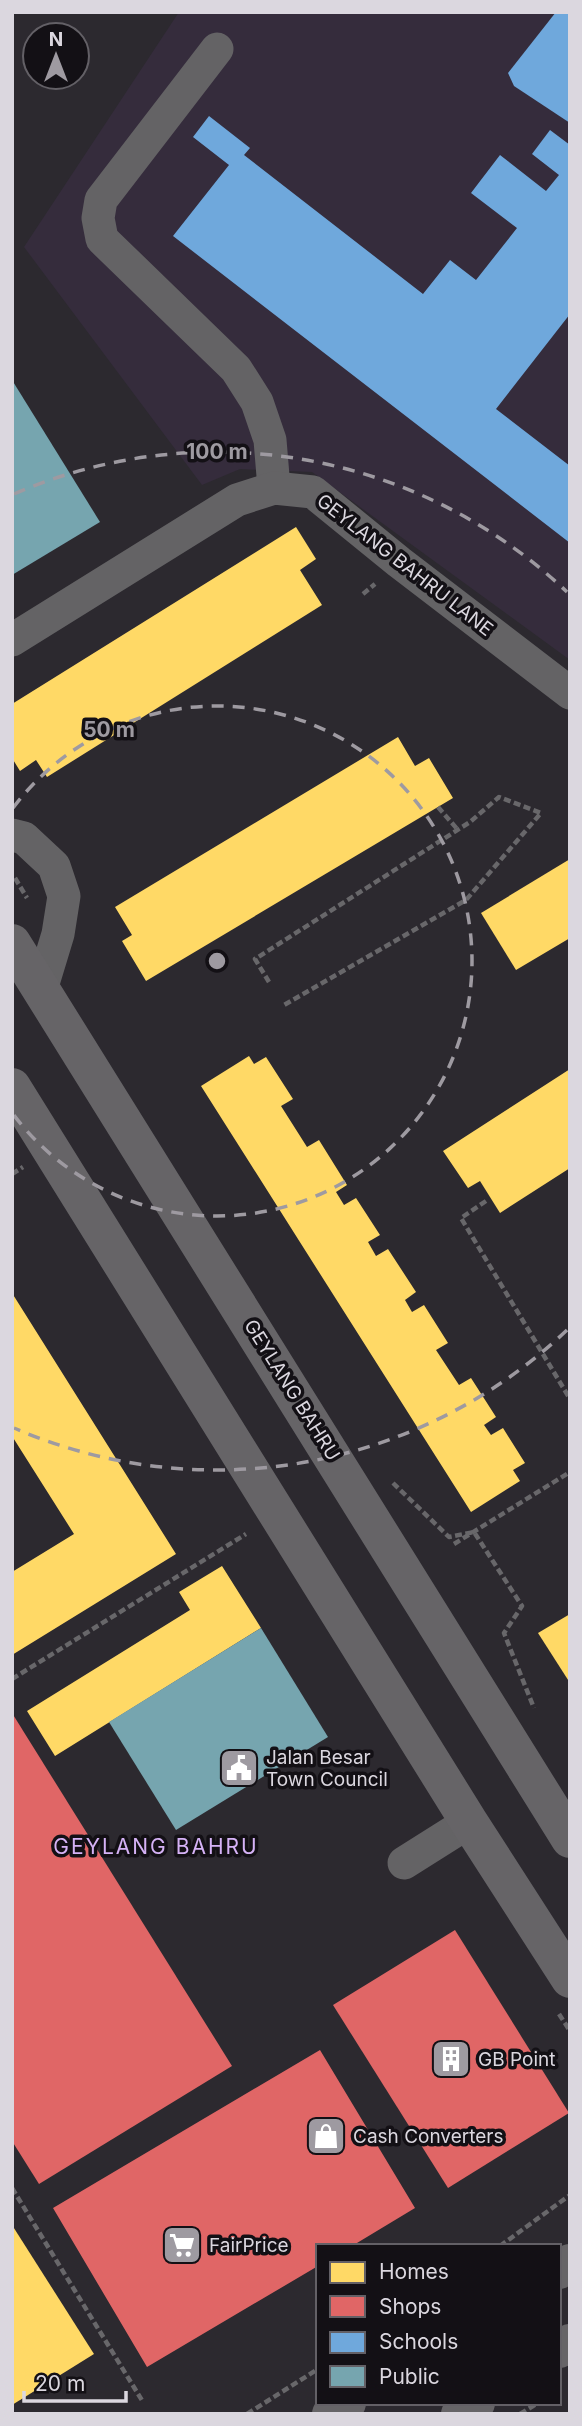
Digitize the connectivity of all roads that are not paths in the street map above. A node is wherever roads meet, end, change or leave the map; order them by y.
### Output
1 (216, 49) dead end
2 (274, 488) junction
3 (12, 640) edge
4 (570, 693) edge
5 (12, 835) edge
6 (12, 943) edge
7 (41, 990) junction
8 (12, 1087) edge
9 (469, 1822) junction
10 (570, 1839) edge
11 (404, 1863) dead end
12 (570, 1979) edge

1 - 2 street
2 - 3 street, GEYLANG BAHRU LANE
2 - 4 street, GEYLANG BAHRU LANE
5 - 7 street
6 - 7 main road, GEYLANG BAHRU
7 - 10 main road, GEYLANG BAHRU
8 - 9 main road
9 - 11 street
9 - 12 main road

